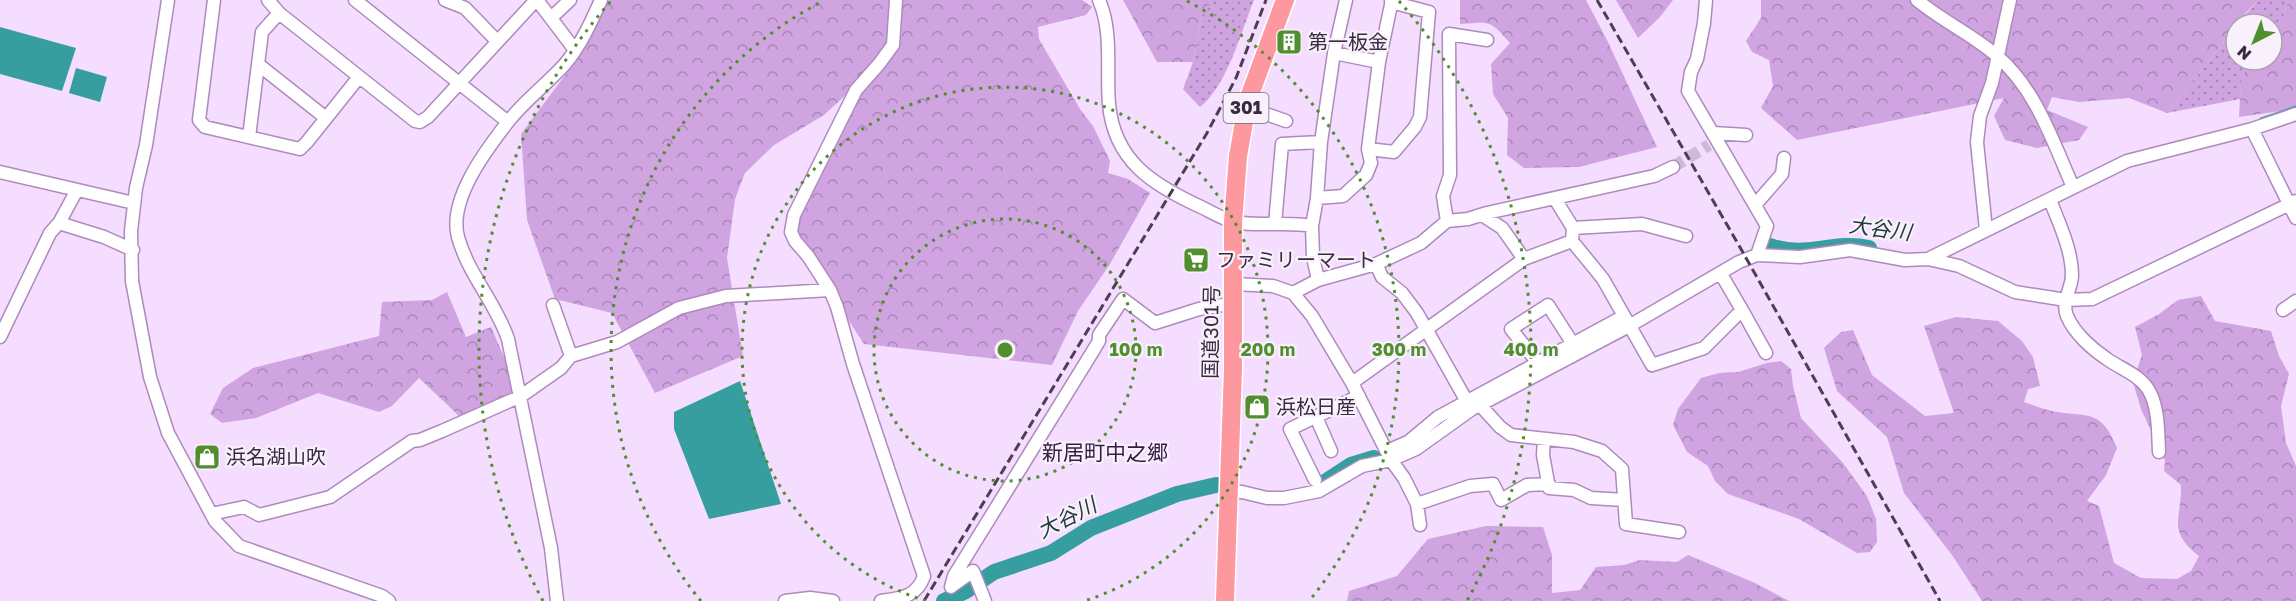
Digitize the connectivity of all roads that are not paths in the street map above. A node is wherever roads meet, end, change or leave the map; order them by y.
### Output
1 (168, 0) edge
2 (214, 0) edge
3 (268, 0) edge
4 (354, 0) edge
5 (445, 0) edge
6 (536, 0) edge
7 (570, 0) edge
8 (601, 0) edge
9 (896, 0) edge
10 (1099, 0) edge
11 (1285, 0) edge
12 (1346, 0) edge
13 (1706, 0) edge
14 (1917, 0) edge
15 (2010, 0) edge
16 (1392, 1) edge
17 (279, 13) junction
18 (550, 18) junction
19 (1488, 40) dead end
20 (497, 41) junction
21 (575, 50) junction
22 (1334, 53) junction
23 (1997, 55) junction
24 (1379, 62) junction
25 (259, 65) junction
26 (359, 77) junction
27 (459, 84) junction
28 (1246, 107) junction
29 (2296, 114) edge
30 (326, 118) junction
31 (1286, 121) dead end
32 (508, 122) junction
33 (2252, 129) junction
34 (1746, 135) dead end
35 (249, 137) junction
36 (1713, 139) junction
37 (1321, 142) junction
38 (1368, 148) junction
39 (1784, 158) dead end
40 (1673, 167) tunnel mouth
41 (0, 172) edge
42 (2073, 188) junction
43 (77, 190) junction
44 (1317, 198) junction
45 (1555, 199) junction
46 (2050, 200) junction
47 (134, 203) junction
48 (2293, 203) edge
49 (1755, 205) junction
50 (1482, 215) junction
51 (2296, 218) edge
52 (1447, 221) junction
53 (1233, 222) junction
54 (59, 223) junction
55 (1275, 224) junction
56 (1312, 226) junction
57 (1986, 230) junction
58 (1573, 234) junction
59 (1686, 236) dead end
60 (133, 250) junction
61 (1757, 255) junction
62 (1524, 259) junction
63 (1928, 260) junction
64 (1376, 264) junction
65 (1721, 274) junction
66 (1318, 280) junction
67 (1235, 284) junction
68 (830, 290) junction
69 (1293, 293) junction
70 (2066, 300) junction
71 (2296, 301) edge
72 (1234, 303) junction
73 (553, 305) dead end
74 (1742, 310) junction
75 (2283, 310) dead end
76 (1627, 321) junction
77 (1428, 330) junction
78 (0, 338) edge
79 (1573, 344) junction
80 (1766, 353) dead end
81 (571, 356) junction
82 (1538, 363) junction
83 (1352, 383) junction
84 (521, 396) junction
85 (1359, 396) junction
86 (1473, 405) junction
87 (1316, 417) junction
88 (1544, 439) junction
89 (1331, 451) dead end
90 (2159, 452) dead end
91 (1389, 455) junction
92 (1315, 480) dead end
93 (1549, 484) junction
94 (1229, 486) junction
95 (1624, 500) junction
96 (1416, 504) junction
97 (211, 514) junction
98 (1420, 525) dead end
99 (1679, 532) dead end
100 (983, 597) edge
101 (810, 600) edge
102 (389, 601) edge
103 (557, 601) edge
104 (785, 601) edge
105 (832, 601) edge
106 (881, 601) edge
107 (1225, 601) edge

1 - 47 street
2 - 35 street
3 - 17 street
4 - 27 street
5 - 20 street
6 - 18 street
6 - 20 street
7 - 18 street
8 - 21 street
9 - 68 street
10 - 53 street
11 - 28 highway, 国道301号 / 301
12 - 22 street
13 - 36 street
14 - 23 street
15 - 23 street
16 - 24 street
16 - 38 street
17 - 25 street
17 - 26 street
18 - 21 street
19 - 52 street
20 - 27 street
21 - 32 street
22 - 24 street
22 - 37 street
23 - 42 street
23 - 57 street
24 - 38 street
25 - 30 street
25 - 35 street
26 - 27 street
26 - 30 street
27 - 32 street
28 - 31 street
28 - 53 highway, 国道301号 / 301
29 - 33 street
30 - 35 street
32 - 84 street
33 - 42 street
33 - 48 street
34 - 36 street
36 - 49 street
37 - 44 street
37 - 55 street
38 - 44 street
39 - 49 street
40 - 45 street
41 - 43 street
42 - 46 street
43 - 47 street
43 - 54 street
44 - 56 street
45 - 50 street
45 - 58 street
46 - 57 street
46 - 70 street
47 - 60 street
48 - 51 street
48 - 70 street
49 - 61 street
50 - 52 street
50 - 62 street
52 - 64 street
53 - 55 street
53 - 67 highway, 国道301号 / 301
54 - 60 street
54 - 78 street
55 - 56 street
56 - 66 street
57 - 63 street
58 - 59 street
58 - 62 street
58 - 76 street
60 - 97 street
61 - 63 street
61 - 65 street
62 - 77 street
63 - 70 street
64 - 66 street
64 - 77 street
65 - 74 street
65 - 76 street
66 - 69 street
67 - 69 street
67 - 72 highway, 国道301号 / 301
68 - 81 street
68 - 106 street
69 - 83 street
70 - 90 street
71 - 75 street
72 - 94 highway, 国道301号 / 301
72 - 100 street
73 - 81 street
74 - 76 street
74 - 80 street
76 - 79 street
76 - 86 street
77 - 83 street
77 - 86 street
79 - 82 street
79 - 82 street
81 - 84 street
82 - 86 street
83 - 85 street
84 - 97 street
84 - 103 street
85 - 87 street
85 - 91 street
86 - 88 street
86 - 91 street
87 - 89 street
87 - 92 street
88 - 93 street
88 - 95 street
91 - 94 street
91 - 96 street
93 - 95 street
93 - 96 street
94 - 107 highway, 国道301号 / 301
95 - 99 street
96 - 98 street
97 - 102 street
101 - 104 street
101 - 105 street

